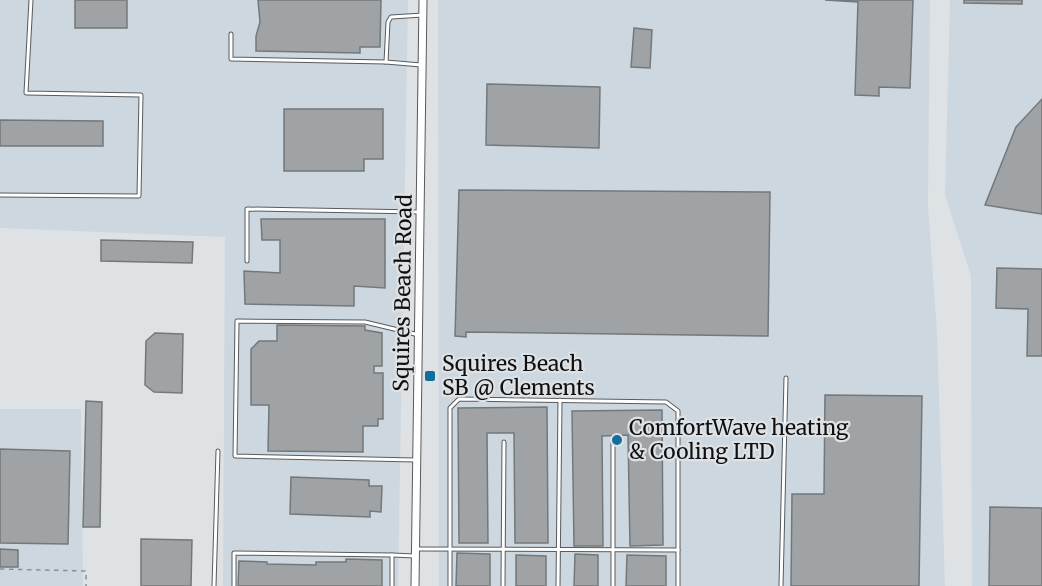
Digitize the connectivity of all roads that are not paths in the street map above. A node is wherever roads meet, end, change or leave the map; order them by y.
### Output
1 (31, 0) edge
2 (423, 0) edge
3 (423, 15) junction
4 (231, 34) dead end
5 (386, 62) junction
6 (423, 65) junction
7 (0, 195) edge
8 (421, 212) junction
9 (247, 261) dead end
10 (420, 335) junction
11 (786, 378) dead end
12 (560, 400) junction
13 (504, 442) dead end
14 (613, 443) dead end
15 (218, 452) dead end
16 (417, 460) junction
17 (450, 548) junction
18 (504, 549) junction
19 (614, 550) junction
20 (678, 550) junction
21 (558, 551) junction
22 (416, 553) junction
23 (392, 555) junction
24 (214, 586) edge
25 (234, 586) edge
26 (392, 586) edge
27 (415, 586) edge
28 (450, 586) edge
29 (503, 586) edge
30 (558, 586) edge
31 (613, 586) edge
32 (678, 586) edge
33 (781, 586) edge

1 - 7 lane
2 - 3 street, Squires Beach Road
3 - 5 lane
3 - 6 street, Squires Beach Road
4 - 5 lane
5 - 6 lane
6 - 8 street, Squires Beach Road
8 - 9 lane
8 - 10 street, Squires Beach Road
10 - 16 street, Squires Beach Road
10 - 16 lane
11 - 33 lane
12 - 17 lane
12 - 20 lane
12 - 21 lane
13 - 18 lane
14 - 19 lane
15 - 24 lane
16 - 22 street, Squires Beach Road
17 - 18 lane
17 - 22 lane
17 - 28 lane
18 - 21 lane
18 - 29 lane
19 - 20 lane
19 - 21 lane
19 - 31 lane
20 - 32 lane
21 - 30 lane
22 - 23 lane
22 - 27 street, Squires Beach Road
23 - 25 lane
23 - 26 lane

